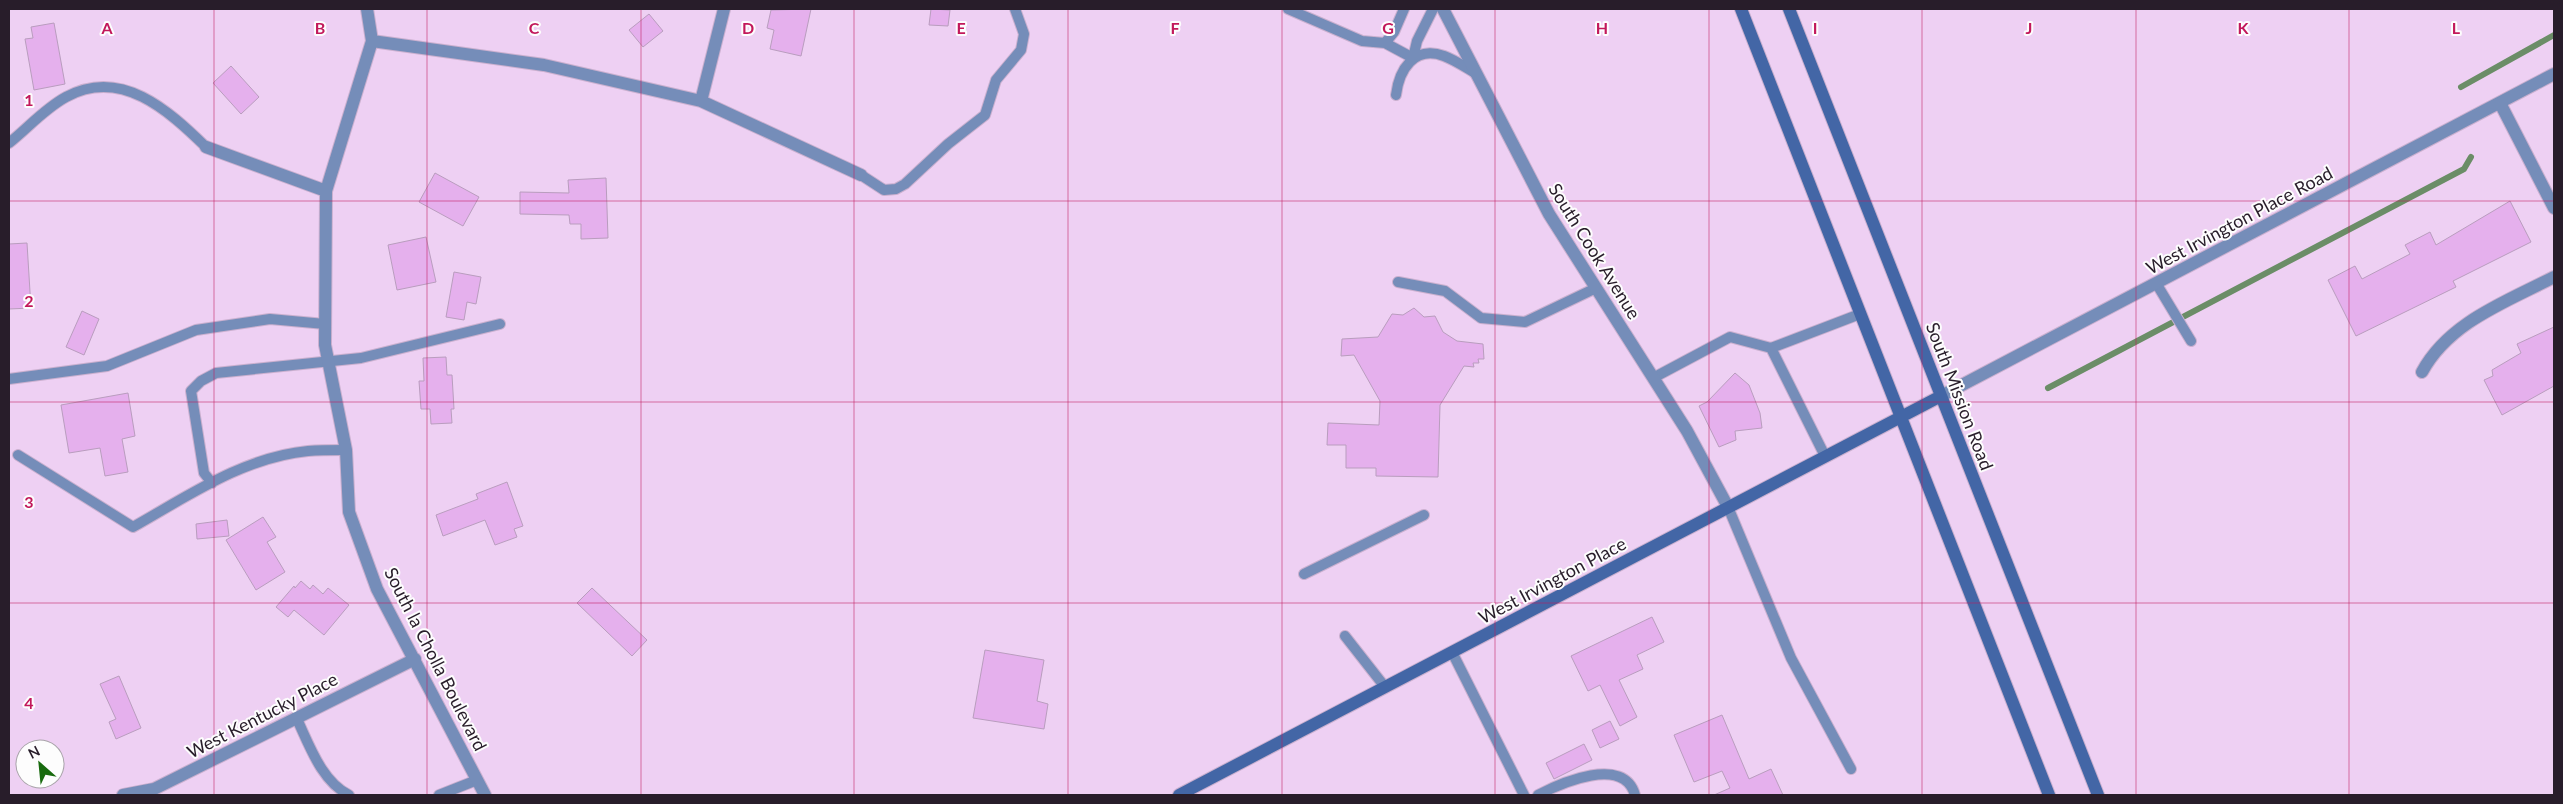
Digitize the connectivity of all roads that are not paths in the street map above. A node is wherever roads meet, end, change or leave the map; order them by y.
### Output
1 (367, 9) edge
2 (724, 9) edge
3 (1015, 9) edge
4 (1288, 9) edge
5 (1404, 9) edge
6 (1434, 9) edge
7 (1443, 9) edge
8 (1741, 9) edge
9 (1789, 9) edge
10 (372, 41) junction
11 (1385, 44) junction
12 (1413, 58) junction
13 (1475, 72) junction
14 (2554, 74) edge
15 (1396, 95) dead end
16 (702, 101) junction
17 (2500, 103) junction
18 (9, 143) edge
19 (206, 147) joint
20 (861, 175) joint
21 (326, 191) junction
22 (2554, 208) edge
23 (2554, 277) edge
24 (1398, 282) dead end
25 (2156, 283) junction
26 (1596, 288) junction
27 (1860, 314) junction
28 (325, 324) junction
29 (500, 324) dead end
30 (2191, 341) dead end
31 (1771, 348) junction
32 (328, 363) junction
33 (2422, 372) dead end
34 (1653, 378) junction
35 (9, 379) edge
36 (1941, 396) junction
37 (1900, 416) junction
38 (346, 450) junction
39 (18, 455) dead end
40 (1825, 456) junction
41 (212, 483) junction
42 (1728, 507) junction
43 (1424, 515) dead end
44 (1304, 574) dead end
45 (1345, 636) dead end
46 (1452, 652) junction
47 (415, 659) junction
48 (1385, 687) junction
49 (296, 717) junction
50 (1852, 769) dead end
51 (477, 780) junction
52 (123, 795) edge
53 (349, 795) edge
54 (438, 795) edge
55 (485, 795) edge
56 (1180, 795) edge
57 (1524, 795) edge
58 (1538, 795) edge
59 (1635, 795) edge
60 (2049, 795) edge
61 (2098, 795) edge

1 - 10 street, South la Cholla Boulevard
2 - 16 street
3 - 20 lane
4 - 11 lane
5 - 11 lane
6 - 12 lane
7 - 13 street, South Cook Avenue
8 - 27 main road
9 - 36 main road, South Mission Road
10 - 16 street
10 - 21 street, South la Cholla Boulevard
11 - 12 lane
12 - 13 lane
12 - 15 lane
13 - 26 street, South Cook Avenue
14 - 17 street, West Irvington Place Road
16 - 20 street
17 - 22 street
17 - 25 street, West Irvington Place Road
18 - 19 lane
19 - 21 street
21 - 28 street, South la Cholla Boulevard
23 - 33 street
24 - 26 lane
25 - 30 lane
25 - 36 street, West Irvington Place Road
26 - 34 street, South Cook Avenue
27 - 31 lane
27 - 37 main road
28 - 32 street, South la Cholla Boulevard
28 - 35 lane
29 - 32 lane
31 - 34 lane
31 - 40 lane
32 - 38 street, South la Cholla Boulevard
32 - 41 lane
34 - 42 street, South Cook Avenue
36 - 37 main road, West Irvington Place
36 - 61 main road, South Mission Road
37 - 40 main road, West Irvington Place
37 - 60 main road
38 - 41 lane
38 - 47 street, South la Cholla Boulevard
39 - 41 lane
40 - 42 main road, West Irvington Place
42 - 46 main road, West Irvington Place
42 - 50 lane
43 - 44 lane
45 - 48 lane
46 - 48 main road, West Irvington Place
46 - 57 lane
47 - 49 street, West Kentucky Place
47 - 51 street, South la Cholla Boulevard
48 - 56 main road, West Irvington Place
49 - 52 street, West Kentucky Place
49 - 53 lane
51 - 54 lane
51 - 55 street, South la Cholla Boulevard
58 - 59 lane

